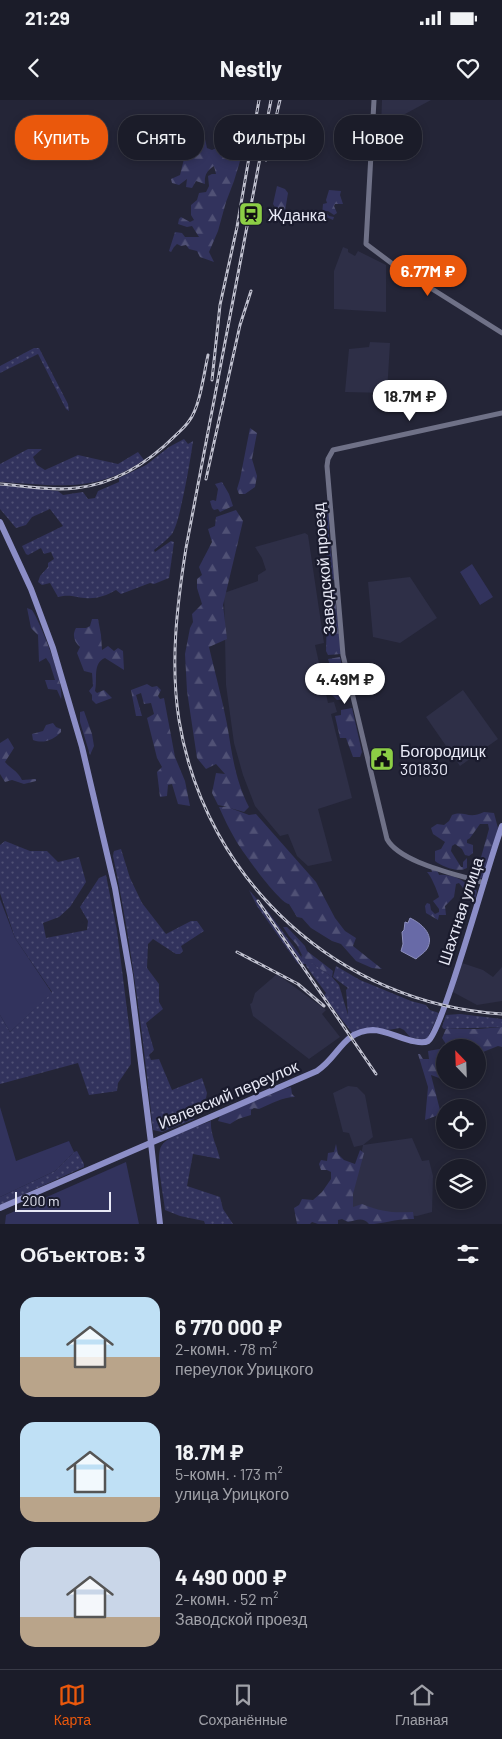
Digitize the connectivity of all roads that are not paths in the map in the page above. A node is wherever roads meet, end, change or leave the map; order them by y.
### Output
1 (374, 100) edge
2 (502, 333) edge
3 (502, 413) edge
4 (0, 522) edge
5 (502, 826) edge
6 (484, 882) junction
7 (317, 1071) joint
8 (151, 1143) junction
9 (0, 1208) edge
10 (160, 1224) edge

1 - 2 street
3 - 6 street, Заводской проезд
4 - 8 main road
5 - 6 main road, Шахтная улица
6 - 7 main road, Шахтная улица
7 - 8 main road, Ивлевский переулок
8 - 9 main road, Ивлевский переулок
8 - 10 main road

